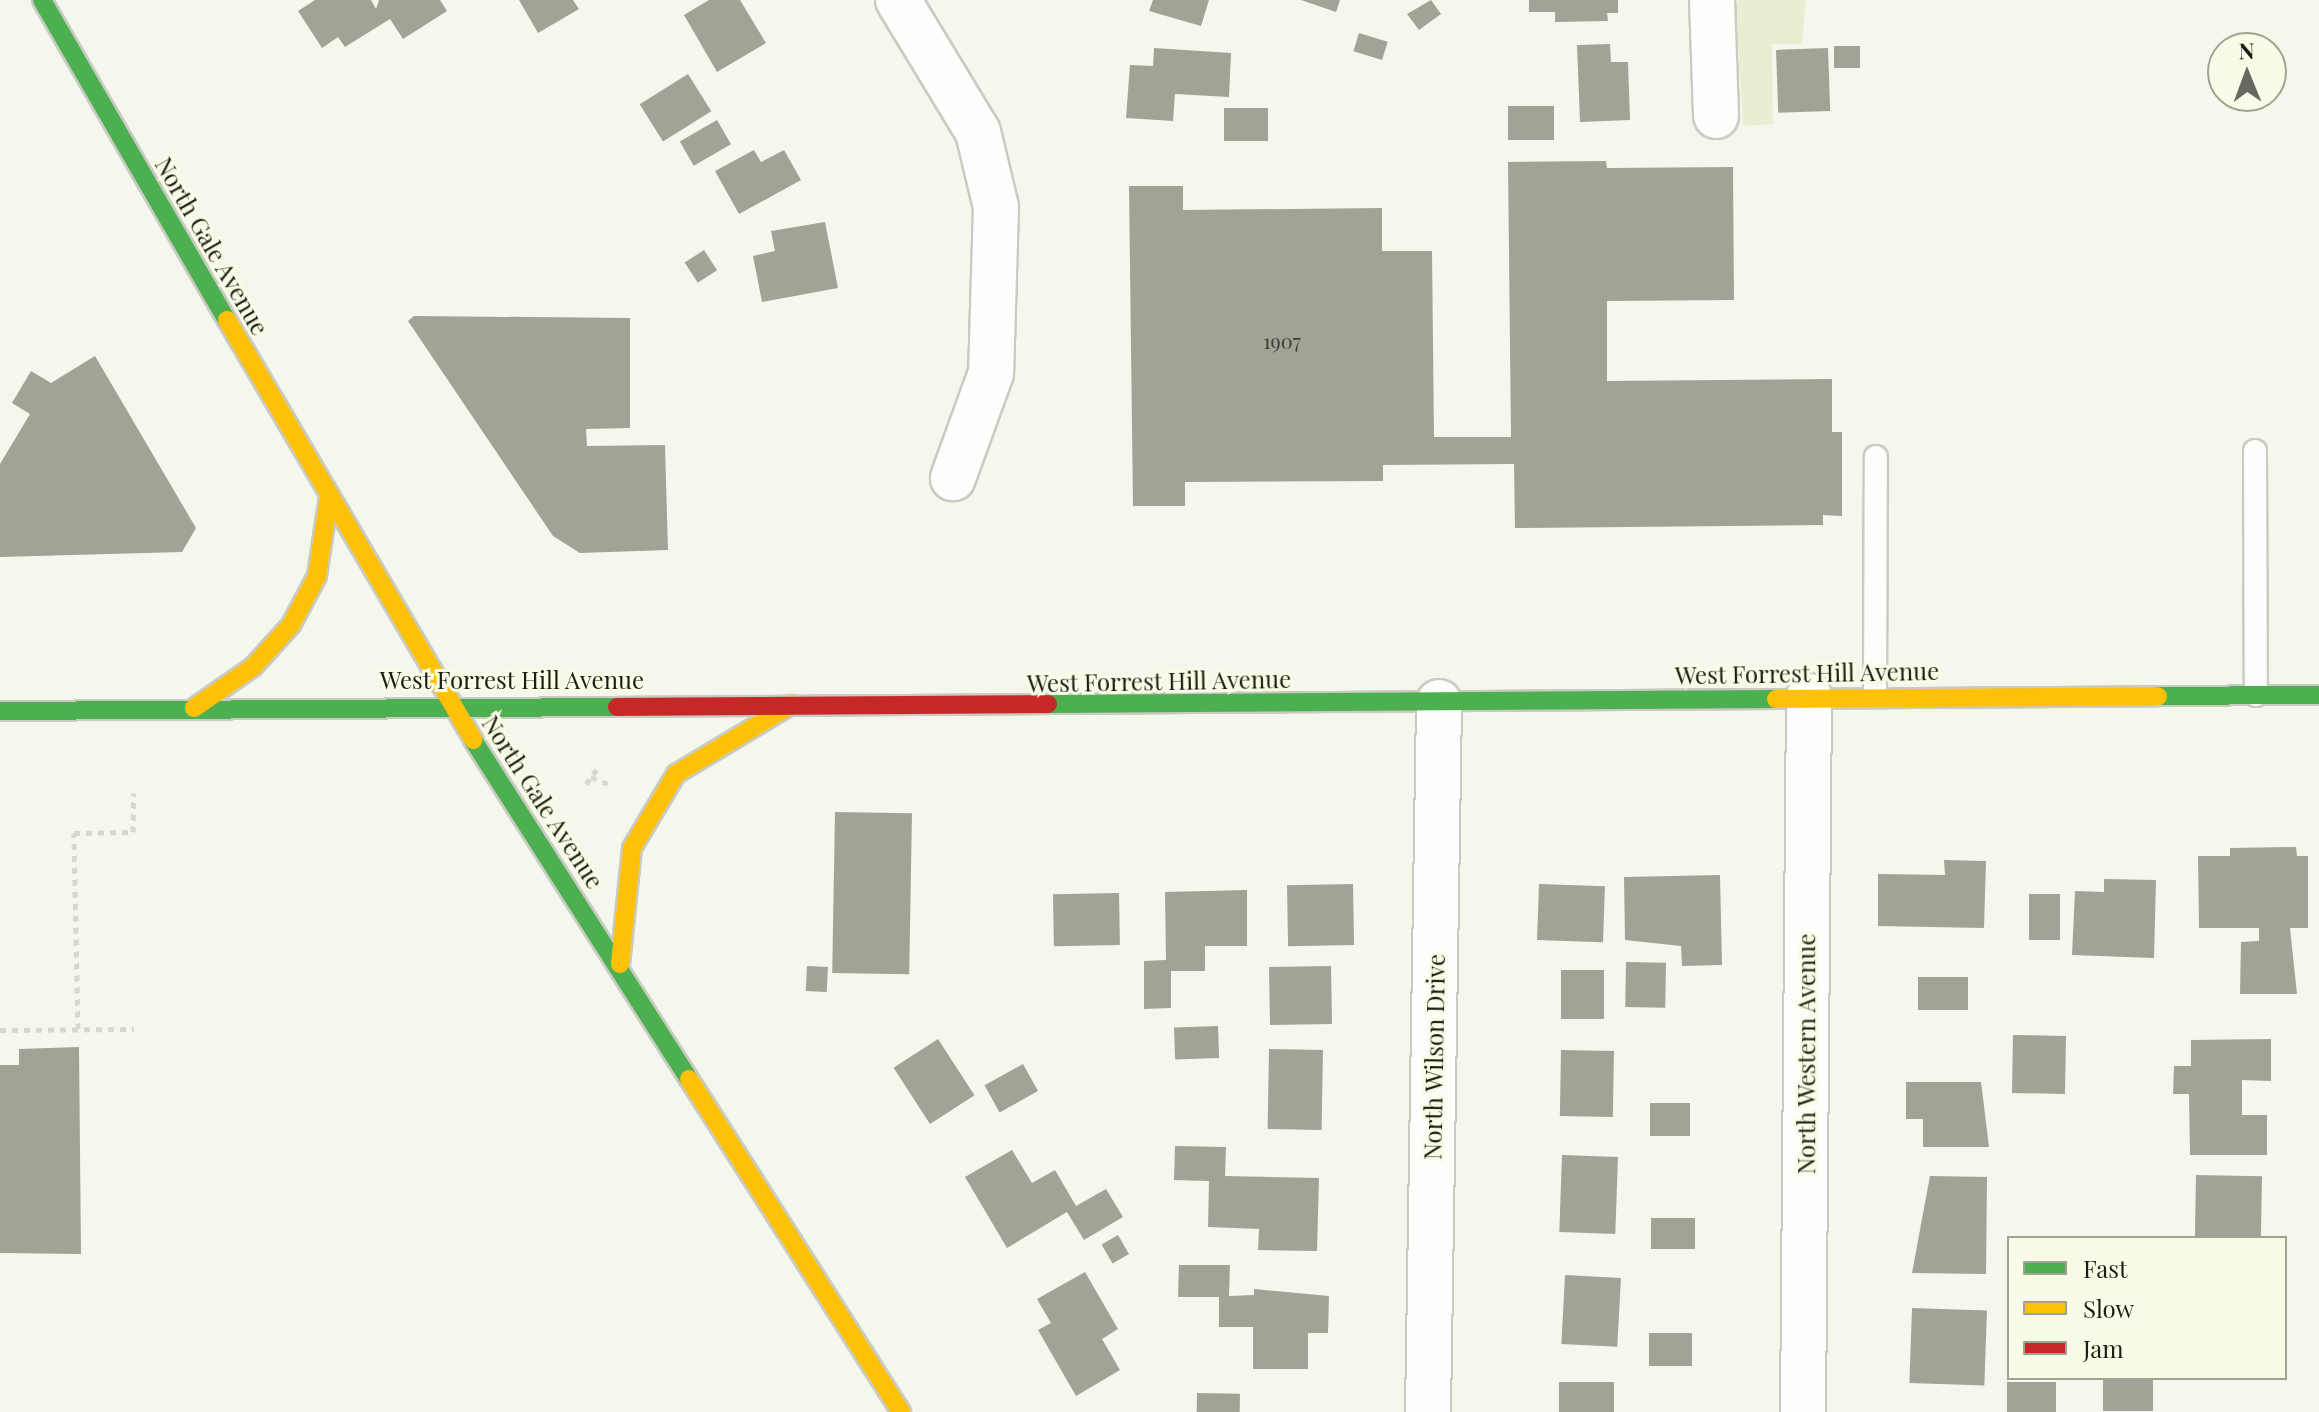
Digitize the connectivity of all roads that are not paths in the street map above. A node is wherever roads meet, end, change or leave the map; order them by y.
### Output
1 (42, 0) edge
2 (1712, 0) edge
3 (901, 1) edge
4 (1716, 116) dead end
5 (2255, 451) dead end
6 (1876, 457) dead end
7 (953, 478) dead end
8 (329, 497) junction
9 (1875, 695) junction
10 (2256, 695) junction
11 (2319, 695) edge
12 (1809, 696) junction
13 (1439, 702) junction
14 (449, 703) junction
15 (791, 705) junction
16 (194, 708) junction
17 (0, 711) edge
18 (620, 964) junction
19 (901, 1412) edge
20 (1428, 1412) edge
21 (1803, 1412) edge

1 - 8 main road, North Gale Avenue
2 - 4 street
3 - 7 street
5 - 10 lane
6 - 9 lane
8 - 14 main road, North Gale Avenue
8 - 16 main road
9 - 10 main road, West Forrest Hill Avenue
9 - 12 main road, West Forrest Hill Avenue
10 - 11 main road, West Forrest Hill Avenue
12 - 13 main road, West Forrest Hill Avenue
12 - 21 street, North Western Avenue
13 - 15 main road, West Forrest Hill Avenue
13 - 20 street, North Wilson Drive
14 - 15 main road, West Forrest Hill Avenue
14 - 16 main road, West Forrest Hill Avenue
14 - 18 main road, North Gale Avenue
15 - 18 main road
16 - 17 main road, West Forrest Hill Avenue
18 - 19 main road, North Gale Avenue

